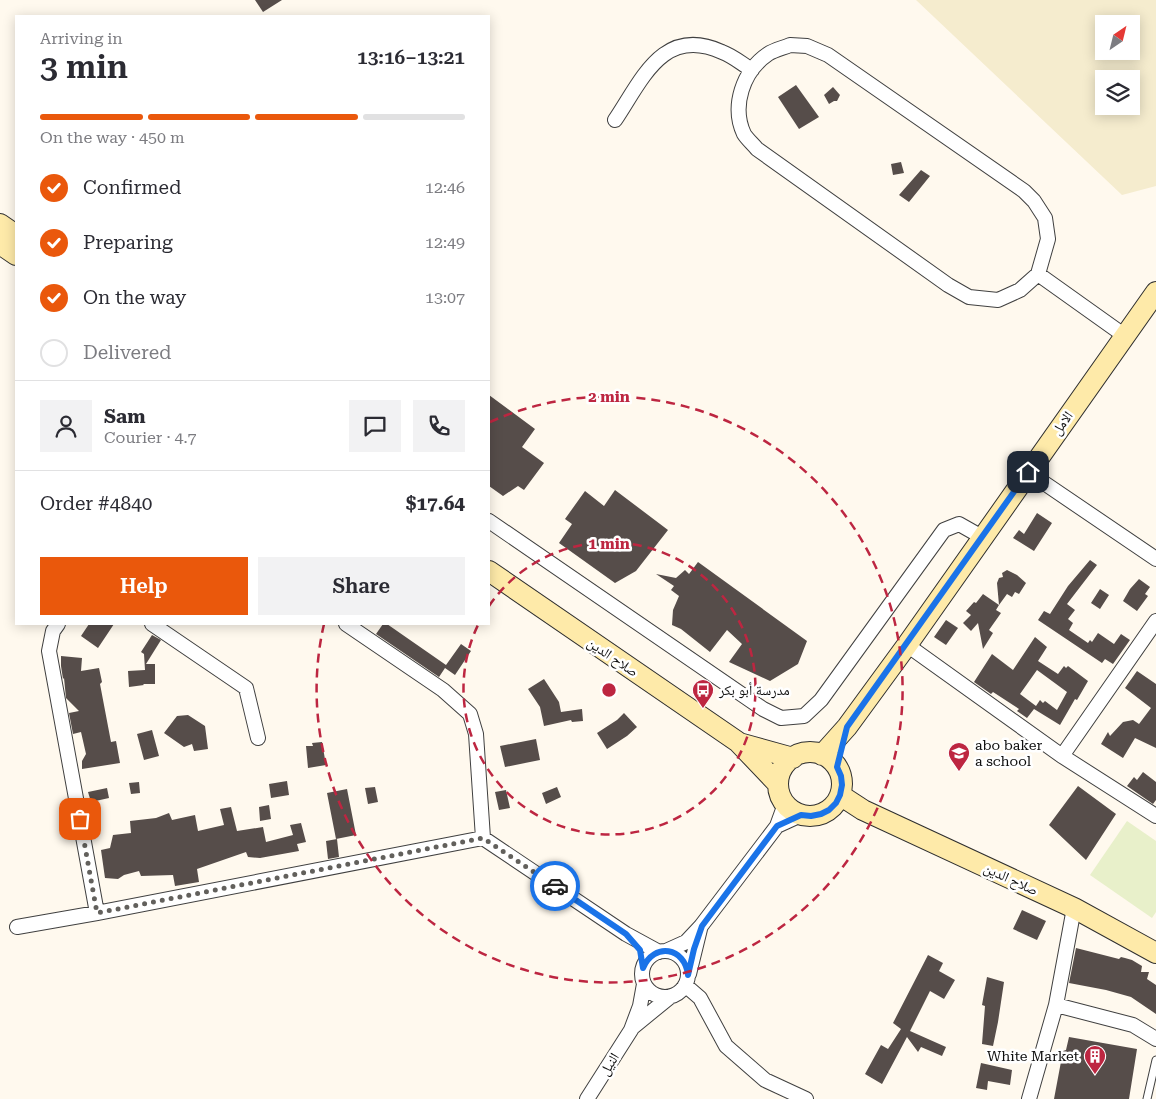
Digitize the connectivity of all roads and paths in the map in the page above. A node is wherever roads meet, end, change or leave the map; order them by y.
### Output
1 (752, 70) junction
2 (615, 120) dead end
3 (7, 232) edge
4 (15, 252) edge
5 (1038, 274) junction
6 (1156, 292) edge
7 (1125, 336) junction
8 (1028, 472) junction
9 (490, 522) edge
10 (982, 537) junction
11 (1156, 559) edge
12 (490, 572) edge
13 (1156, 621) edge
14 (57, 625) edge
15 (153, 625) edge
16 (347, 625) edge
17 (907, 645) junction
18 (258, 738) dead end
19 (738, 742) junction
20 (1062, 756) junction
21 (792, 758) junction
22 (830, 761) junction
23 (778, 784) junction
24 (835, 802) junction
25 (785, 804) junction
26 (801, 815) junction
27 (1156, 816) edge
28 (777, 826) junction
29 (483, 838) junction
30 (1074, 908) junction
31 (97, 913) junction
32 (702, 926) junction
33 (17, 927) dead end
34 (626, 934) junction
35 (662, 951) junction
36 (1156, 952) edge
37 (643, 968) junction
38 (687, 980) junction
39 (644, 984) junction
40 (671, 996) junction
41 (1056, 1005) junction
42 (631, 1030) junction
43 (1156, 1039) edge
44 (1156, 1060) edge
45 (587, 1099) edge
46 (806, 1099) edge
47 (1029, 1099) edge
48 (1147, 1099) edge

1 - 2 street
1 - 5 street
1 - 5 street
3 - 4 main road
5 - 7 street
6 - 7 main road, الامل
7 - 8 main road, الامل
8 - 10 main road, الامل
8 - 11 street
9 - 10 street
10 - 17 main road, الامل
12 - 19 main road, صلاح الدين
13 - 20 street
14 - 31 street
15 - 18 street
16 - 29 street
17 - 20 street
17 - 22 main road, الامل
19 - 21 main road, صلاح الدين
19 - 23 main road, صلاح الدين
20 - 27 street
21 - 22 main road
21 - 23 main road
22 - 24 main road
23 - 25 main road
24 - 26 main road
24 - 30 main road, صلاح الدين
25 - 26 main road
25 - 28 street
26 - 28 street
28 - 32 street
29 - 31 street
29 - 34 street
30 - 36 main road, صلاح الدين
30 - 41 street
31 - 33 street
32 - 35 street
32 - 38 street
34 - 35 street
34 - 37 street
35 - 37 street
35 - 38 street
37 - 39 street
38 - 40 street
38 - 46 street
39 - 40 street
39 - 42 street
40 - 42 street
41 - 43 street
41 - 47 street
42 - 45 street, النيل
44 - 48 lane

